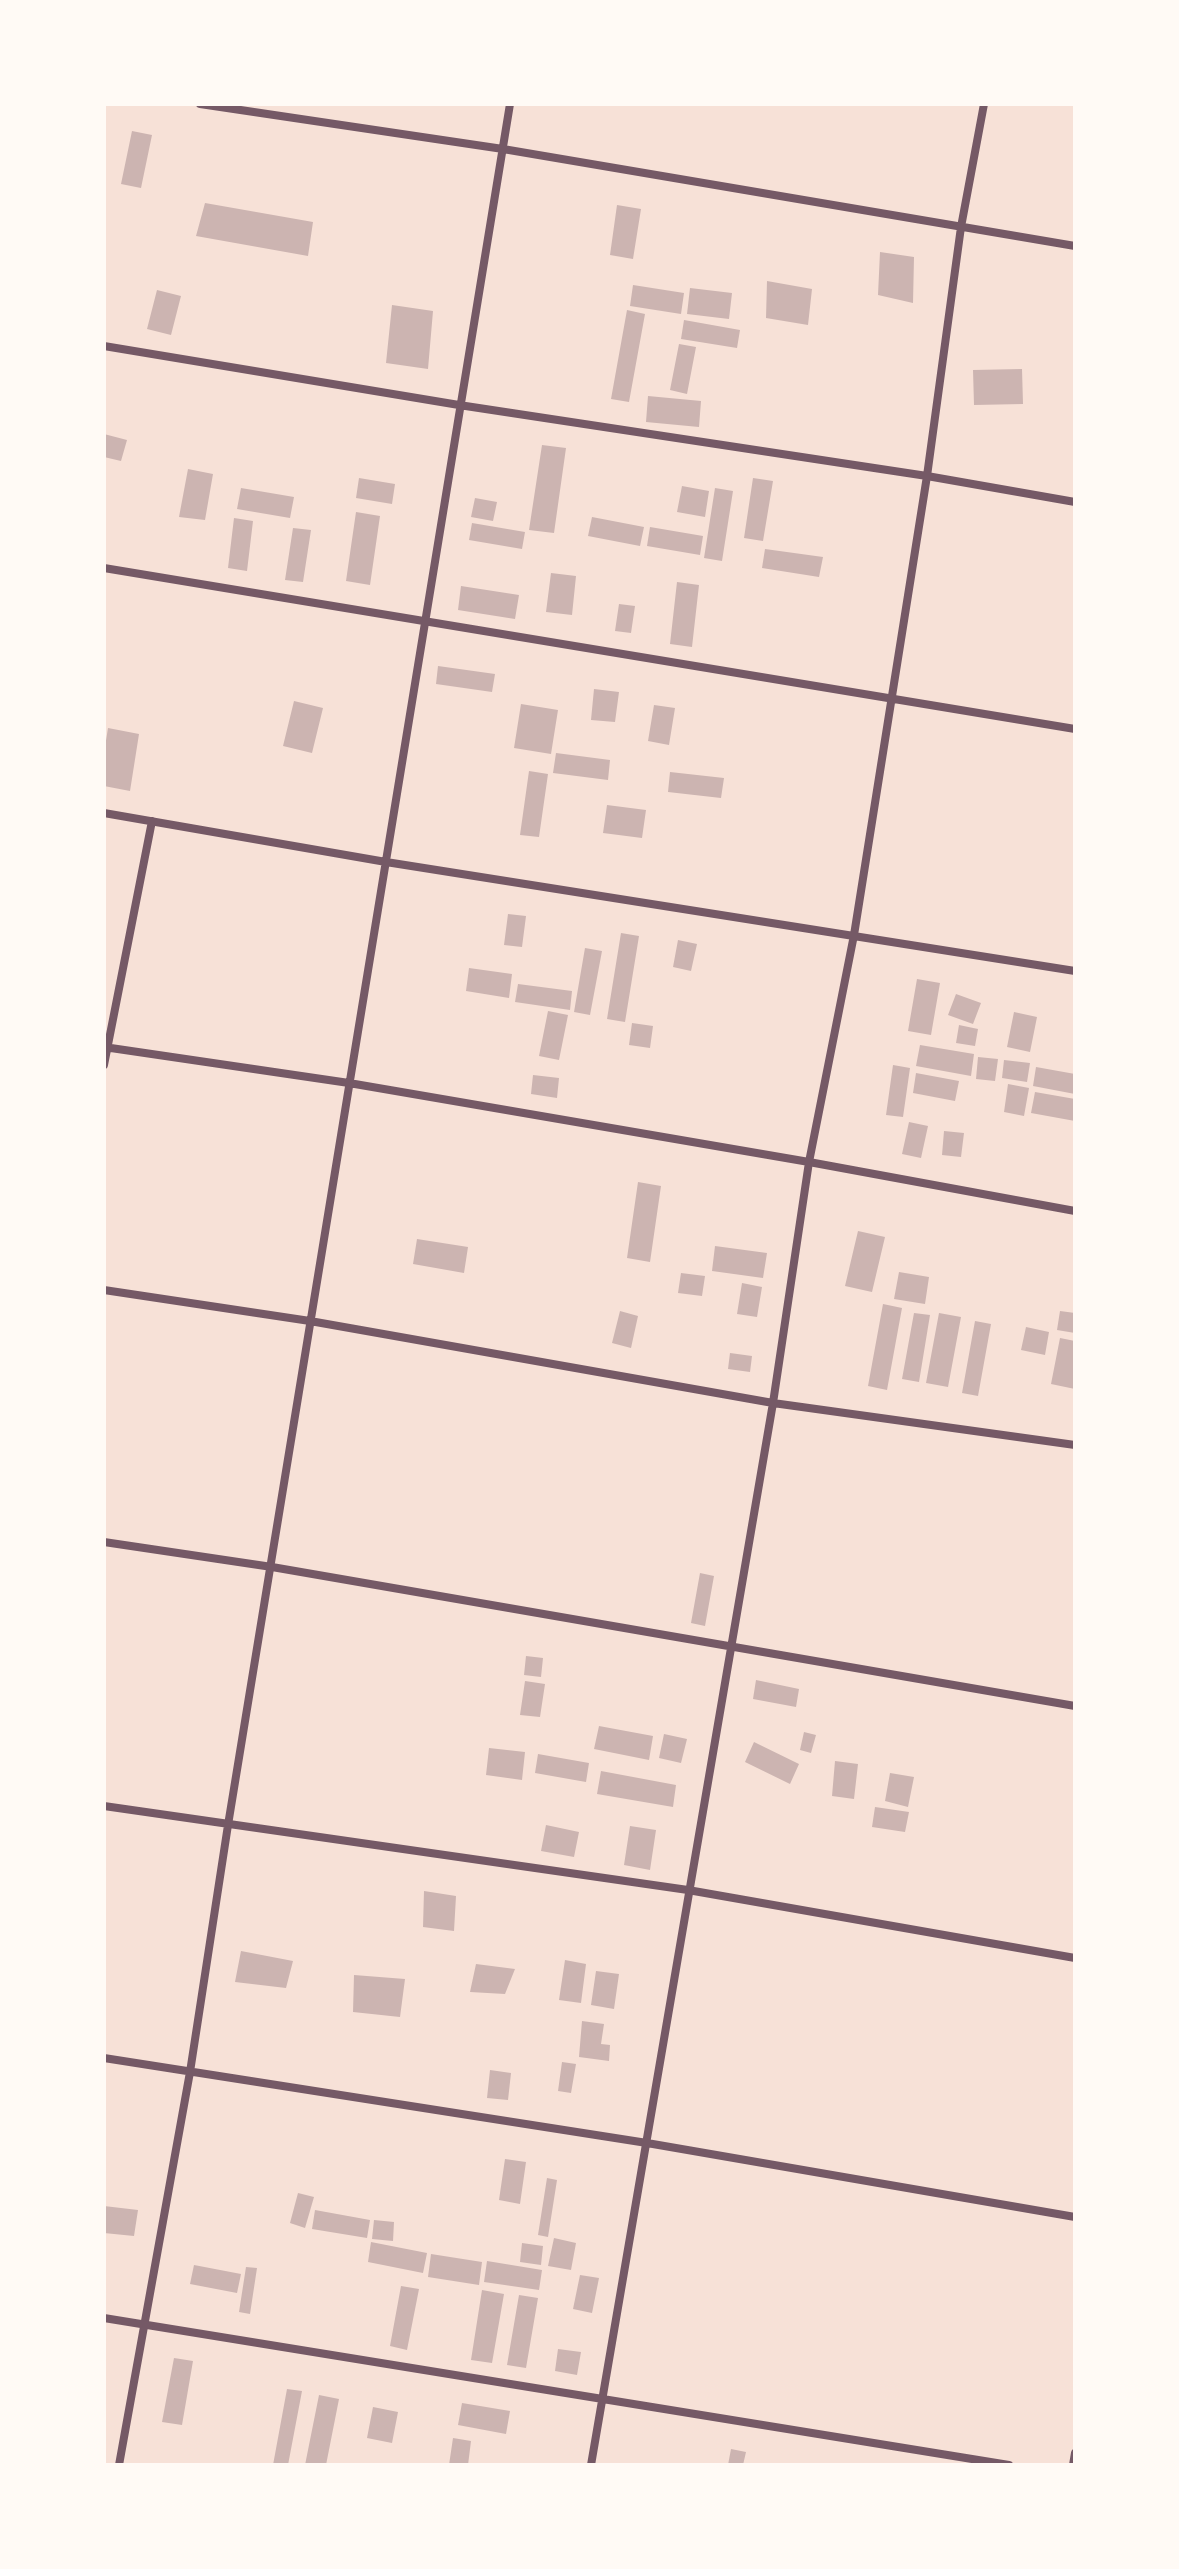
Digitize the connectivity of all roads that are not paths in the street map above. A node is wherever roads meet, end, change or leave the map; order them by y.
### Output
1 (200, 104) edge
2 (510, 104) edge
3 (984, 104) edge
4 (503, 149) junction
5 (961, 227) junction
6 (1075, 246) edge
7 (104, 346) edge
8 (459, 405) junction
9 (927, 476) junction
10 (1075, 502) edge
11 (104, 568) edge
12 (424, 622) junction
13 (891, 698) junction
14 (1075, 729) edge
15 (104, 813) edge
16 (152, 821) junction
17 (386, 862) junction
18 (854, 935) junction
19 (1075, 971) edge
20 (106, 1047) edge
21 (104, 1065) edge
22 (349, 1083) junction
23 (809, 1162) junction
24 (1075, 1211) edge
25 (104, 1290) edge
26 (310, 1321) junction
27 (773, 1403) junction
28 (1075, 1445) edge
29 (104, 1542) edge
30 (272, 1567) junction
31 (730, 1645) junction
32 (1075, 1706) edge
33 (104, 1806) edge
34 (228, 1825) junction
35 (688, 1890) junction
36 (1075, 1958) edge
37 (104, 2058) edge
38 (190, 2072) junction
39 (647, 2143) junction
40 (1075, 2217) edge
41 (104, 2318) edge
42 (145, 2325) junction
43 (603, 2401) junction
44 (1075, 2453) edge
45 (119, 2465) edge
46 (591, 2465) edge
47 (1009, 2465) edge
48 (1073, 2465) edge

1 - 4 street
2 - 4 street
3 - 5 street
4 - 5 street
4 - 8 street
5 - 6 street
5 - 9 street
7 - 8 street
8 - 9 street
8 - 12 street
9 - 10 street
9 - 13 street
11 - 12 street
12 - 13 street
12 - 17 street
13 - 14 street
13 - 18 street
15 - 16 street
16 - 17 street
16 - 20 street
17 - 18 street
17 - 22 street
18 - 19 street
18 - 23 street
20 - 21 street
20 - 22 street
22 - 23 street
22 - 26 street
23 - 24 street
23 - 27 street
25 - 26 street
26 - 27 street
26 - 30 street
27 - 28 street
27 - 31 street
29 - 30 street
30 - 31 street
30 - 34 street
31 - 32 street
31 - 35 street
33 - 34 street
34 - 35 street
34 - 38 street
35 - 36 street
35 - 39 street
37 - 38 street
38 - 39 street
38 - 42 street
39 - 40 street
39 - 43 street
41 - 42 street
42 - 43 street
42 - 45 street
43 - 46 street
43 - 47 street
44 - 48 street

